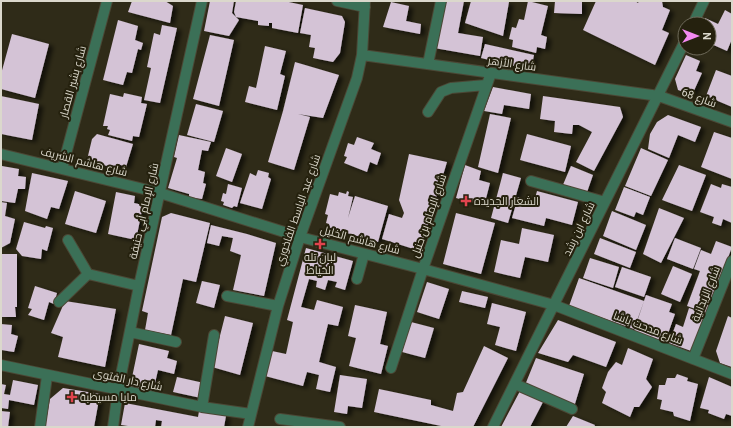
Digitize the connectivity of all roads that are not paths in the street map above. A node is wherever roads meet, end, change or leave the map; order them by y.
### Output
1 (107, 1) edge
2 (202, 1) edge
3 (337, 1) edge
4 (441, 1) edge
5 (704, 1) edge
6 (365, 4) edge
7 (697, 16) edge
8 (362, 55) junction
9 (678, 56) edge
10 (428, 64) junction
11 (491, 73) junction
12 (486, 85) junction
13 (658, 96) junction
14 (428, 112) dead end
15 (732, 122) edge
16 (1, 154) edge
17 (62, 169) junction
18 (531, 180) dead end
19 (160, 193) junction
20 (605, 202) junction
21 (300, 237) junction
22 (68, 240) dead end
23 (364, 254) junction
24 (732, 261) edge
25 (423, 269) junction
26 (88, 274) junction
27 (357, 278) dead end
28 (139, 286) junction
29 (227, 296) dead end
30 (60, 302) dead end
31 (554, 305) junction
32 (278, 306) junction
33 (130, 332) junction
34 (214, 335) dead end
35 (176, 342) dead end
36 (693, 359) junction
37 (1, 366) edge
38 (391, 368) dead end
39 (732, 374) edge
40 (47, 376) junction
41 (515, 384) junction
42 (118, 390) junction
43 (202, 407) junction
44 (572, 409) dead end
45 (251, 414) junction
46 (280, 419) dead end
47 (40, 427) edge
48 (113, 427) edge
49 (248, 427) edge
50 (340, 427) edge
51 (493, 427) edge

1 - 17 street, شارع بشير القصار
2 - 19 street, شارع الإمام أبي حنيفة
3 - 6 street
4 - 10 street
5 - 7 street
6 - 8 street, شارع عبد الباسط الفاخوري
8 - 10 street, شارع الأزهر
8 - 21 street, شارع عبد الباسط الفاخوري
9 - 13 street, شارع ابن رشد
10 - 11 street, شارع الأزهر
11 - 12 street, شارع الإمام بن حنبل
11 - 13 street, شارع الأزهر
12 - 14 street
12 - 25 street, شارع الإمام بن حنبل
13 - 15 street, شارع 68
13 - 20 street, شارع ابن رشد
16 - 17 street, شارع هاشم الشريف
17 - 19 street, شارع هاشم الشريف
18 - 20 street
19 - 21 street, شارع هاشم الخليل
19 - 28 street, شارع الإمام أبي حنيفة
20 - 31 street, شارع ابن رشد
21 - 23 street, شارع هاشم الخليل
21 - 32 street, شارع عبد الباسط الفاخوري
22 - 26 street
23 - 25 street, شارع هاشم الخليل
23 - 27 street
24 - 36 street, شارع الزيدانية
25 - 31 street, شارع هاشم الخليل
25 - 38 street, شارع الإمام بن حنبل
26 - 28 street
26 - 30 street
28 - 33 street, شارع الإمام أبي حنيفة
29 - 32 street
31 - 36 street, شارع مدحت باشا
31 - 41 street, شارع ابن رشد
32 - 45 street, شارع عبد الباسط الفاخوري
33 - 35 street
33 - 42 street, شارع الإمام أبي حنيفة
34 - 43 street
36 - 39 street, شارع مدحت باشا
37 - 40 street, شارع دار الفتوى
40 - 42 street, شارع دار الفتوى
40 - 47 street
41 - 44 street
41 - 51 street, شارع ابن رشد
42 - 43 street, شارع دار الفتوى
42 - 48 street, شارع الإمام أبي حنيفة
43 - 45 street, شارع دار الفتوى
45 - 49 street, شارع عبد الباسط الفاخوري
46 - 50 street

